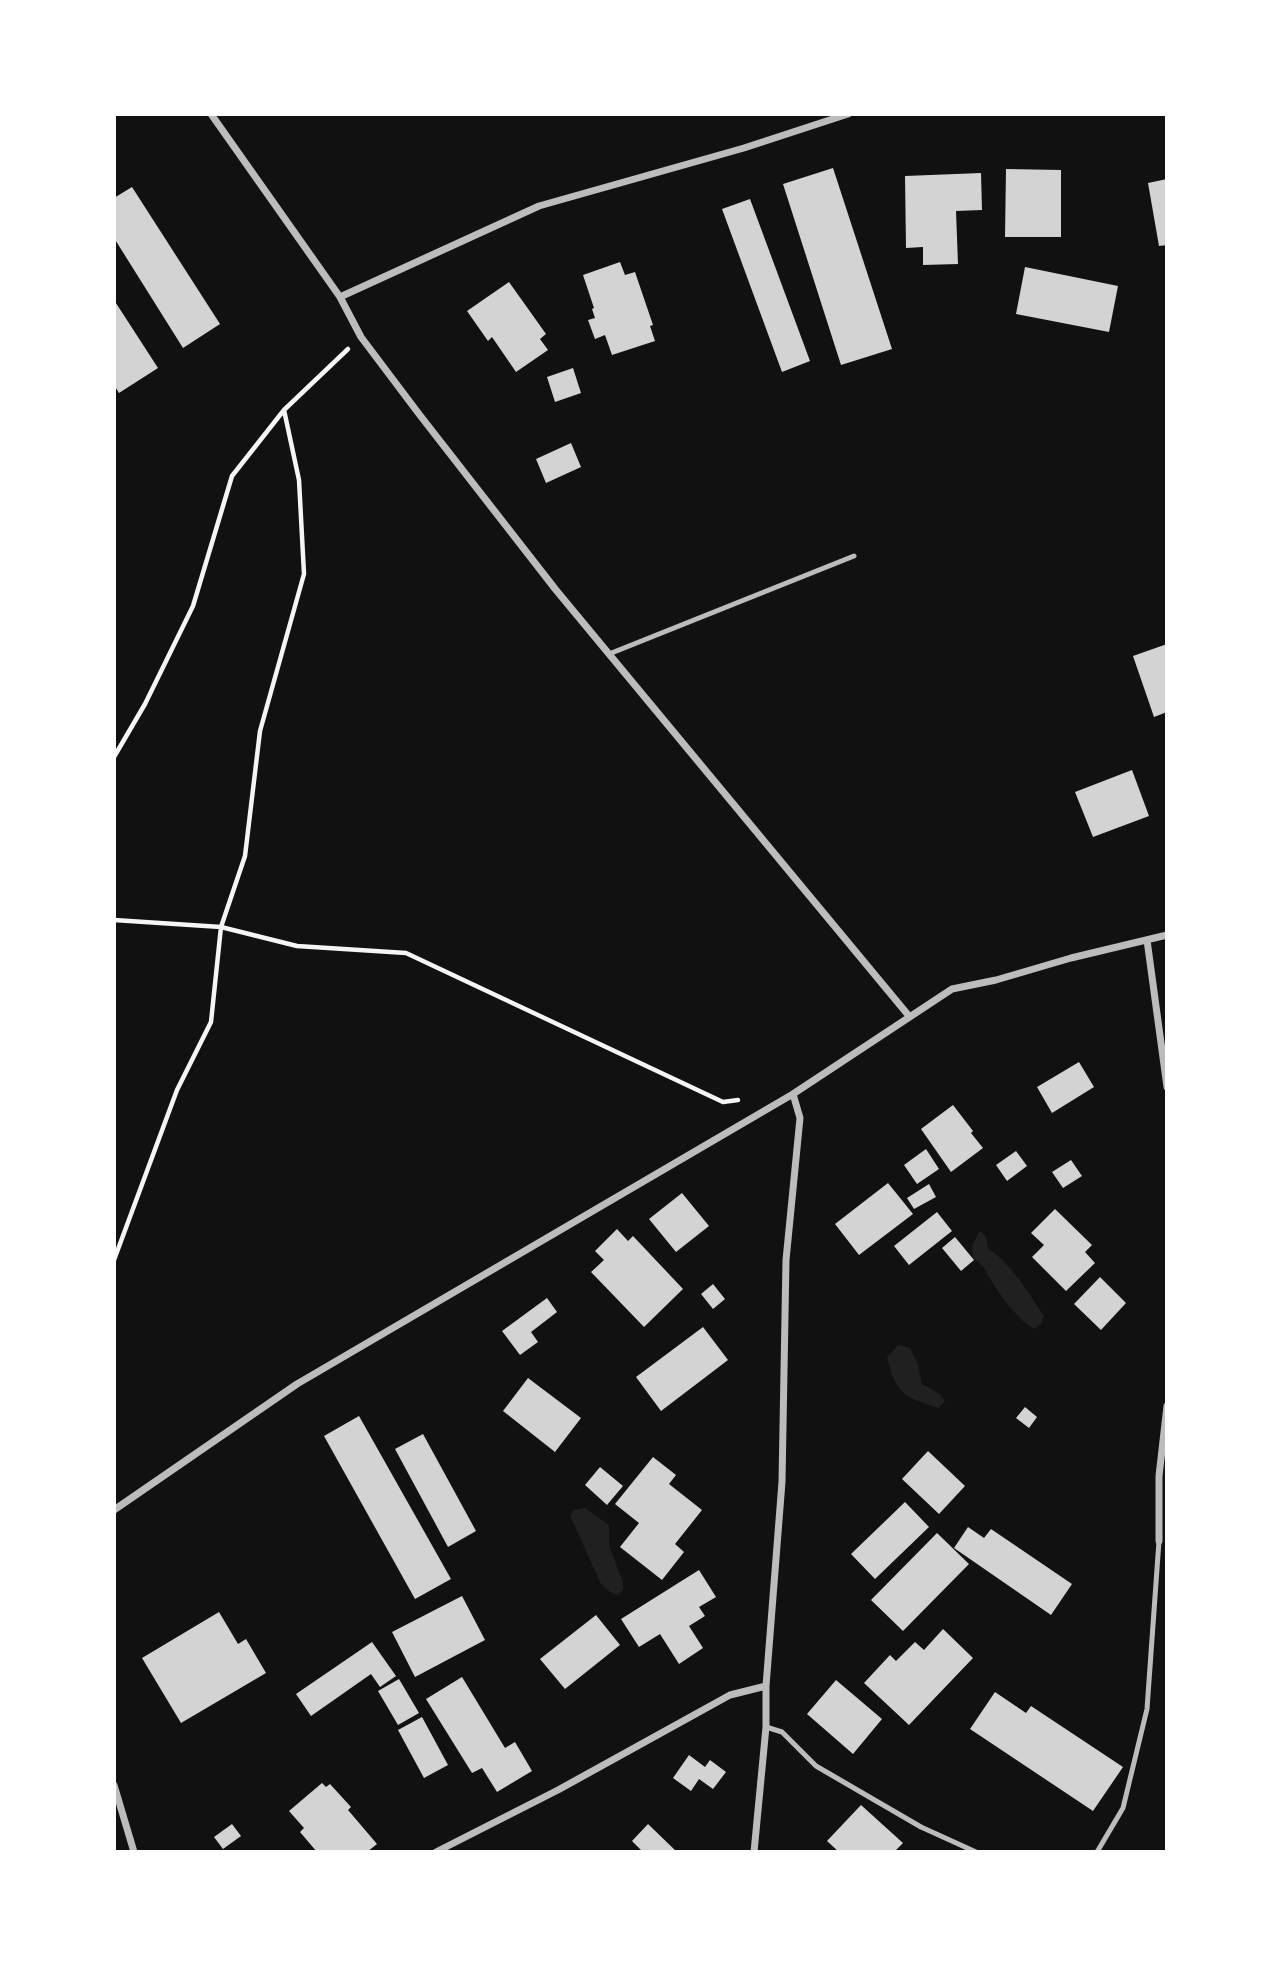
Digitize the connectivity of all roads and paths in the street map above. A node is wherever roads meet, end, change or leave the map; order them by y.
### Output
1 (211, 114) edge
2 (848, 114) edge
3 (340, 297) junction
4 (361, 337) junction
5 (285, 410) junction
6 (854, 556) dead end
7 (609, 654) junction
8 (114, 757) edge
9 (114, 920) edge
10 (221, 927) junction
11 (1167, 935) edge
12 (1147, 940) junction
13 (909, 1016) junction
14 (1167, 1087) edge
15 (793, 1094) junction
16 (746, 1099) dead end
17 (114, 1260) edge
18 (1167, 1406) edge
19 (114, 1510) edge
20 (1159, 1541) joint
21 (766, 1686) junction
22 (766, 1727) junction
23 (114, 1785) edge
24 (134, 1852) edge
25 (436, 1852) edge
26 (754, 1852) edge
27 (976, 1852) edge
28 (1097, 1852) edge

1 - 3 street
2 - 3 street
3 - 4 street
4 - 5 path
4 - 7 street
5 - 8 path
5 - 10 path
6 - 7 lane
7 - 13 street
9 - 10 path
10 - 16 path
10 - 17 path
11 - 12 street
12 - 13 street
12 - 14 street
13 - 15 street
15 - 19 street
15 - 21 street
18 - 20 street
20 - 28 lane
21 - 22 street
21 - 25 street
22 - 26 street
22 - 27 lane
23 - 24 street

